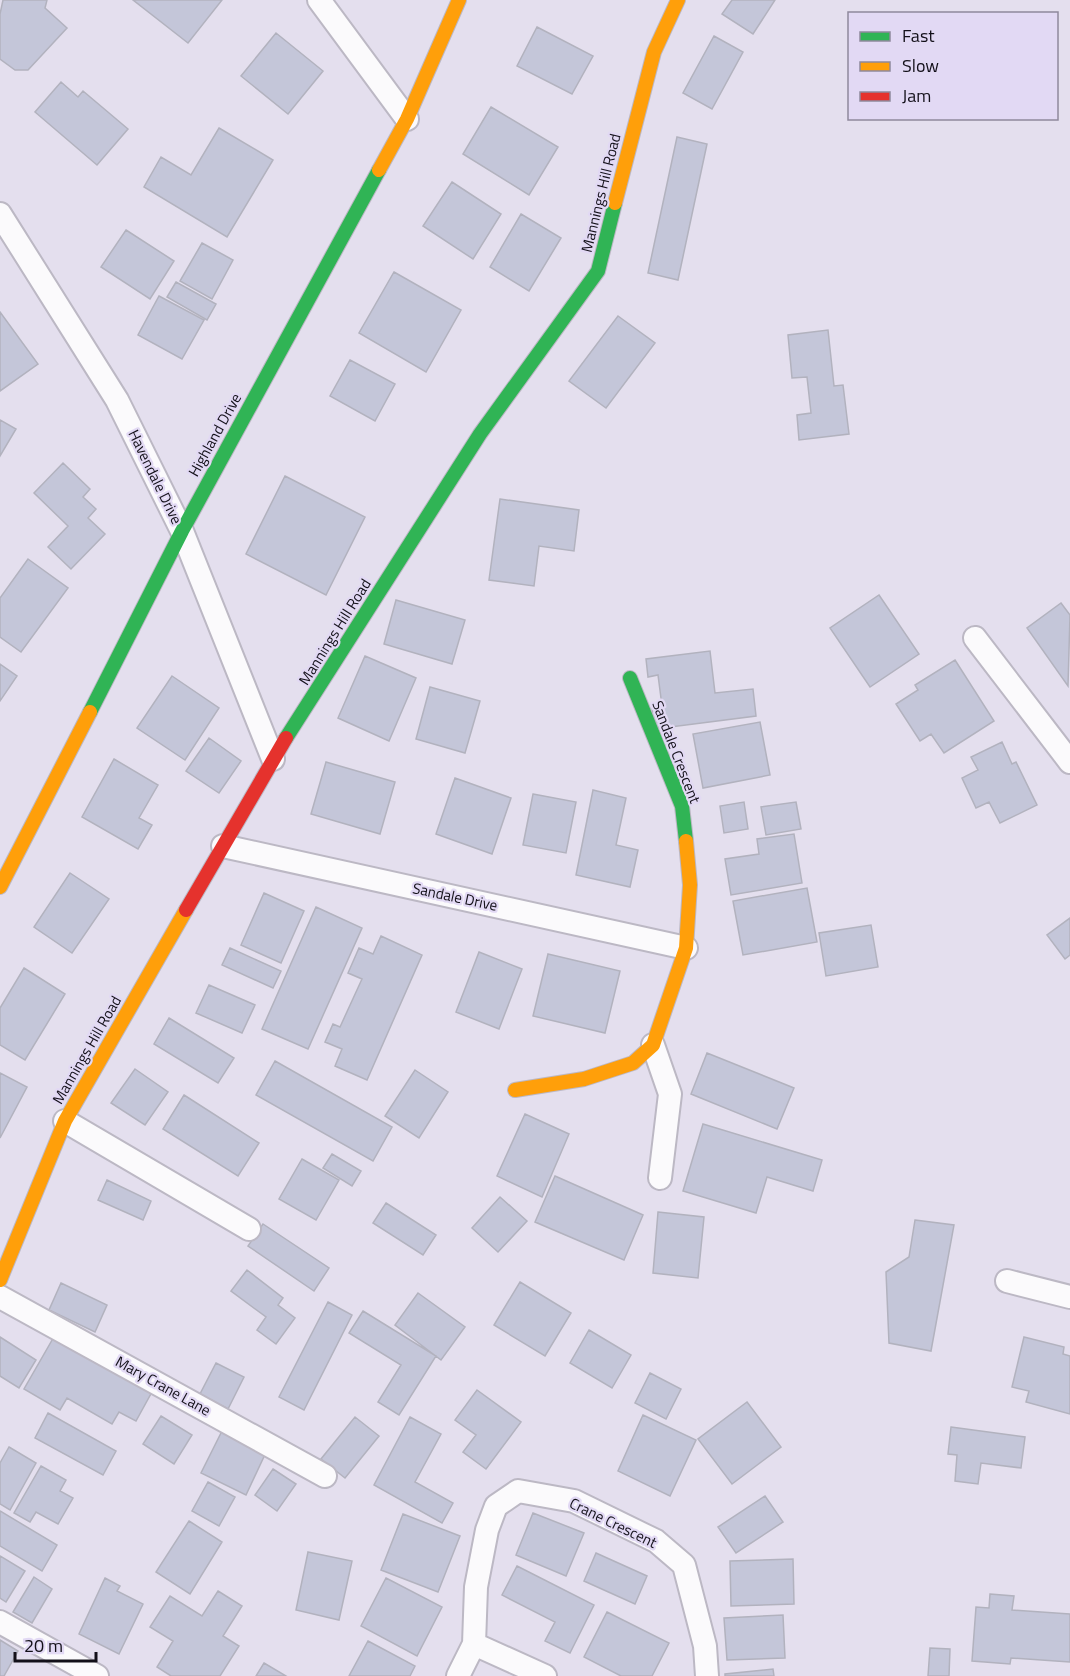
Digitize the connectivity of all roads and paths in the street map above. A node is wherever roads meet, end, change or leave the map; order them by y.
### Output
1 (319, 0) edge
2 (459, 0) edge
3 (678, 0) edge
4 (407, 119) junction
5 (0, 214) edge
6 (182, 531) junction
7 (975, 638) dead end
8 (630, 678) dead end
9 (273, 759) junction
10 (1070, 762) edge
11 (224, 846) junction
12 (0, 886) edge
13 (686, 948) junction
14 (653, 1045) junction
15 (515, 1090) dead end
16 (65, 1120) junction
17 (660, 1178) dead end
18 (249, 1230) dead end
19 (0, 1280) edge
20 (1007, 1281) dead end
21 (0, 1297) edge
22 (1070, 1298) edge
23 (325, 1476) dead end
24 (0, 1622) edge
25 (474, 1644) junction
26 (96, 1676) edge
27 (458, 1676) edge
28 (545, 1676) edge
29 (707, 1676) edge

1 - 4 street
2 - 4 street, Highland Drive
3 - 9 street, Mannings Hill Road
4 - 6 street, Highland Drive
5 - 6 street, Havendale Drive
6 - 9 street, Havendale Drive
6 - 12 street, Highland Drive
7 - 10 street
8 - 13 street, Sandale Crescent
9 - 11 street, Mannings Hill Road
11 - 13 street, Sandale Drive
11 - 16 street, Mannings Hill Road
13 - 14 street, Sandale Crescent
14 - 15 street
14 - 17 street
16 - 18 street
16 - 19 street, Mannings Hill Road
20 - 22 street
21 - 23 street, Mary Crane Lane
24 - 26 street
25 - 27 street, Crane Crescent
25 - 28 street
25 - 29 street, Crane Crescent

